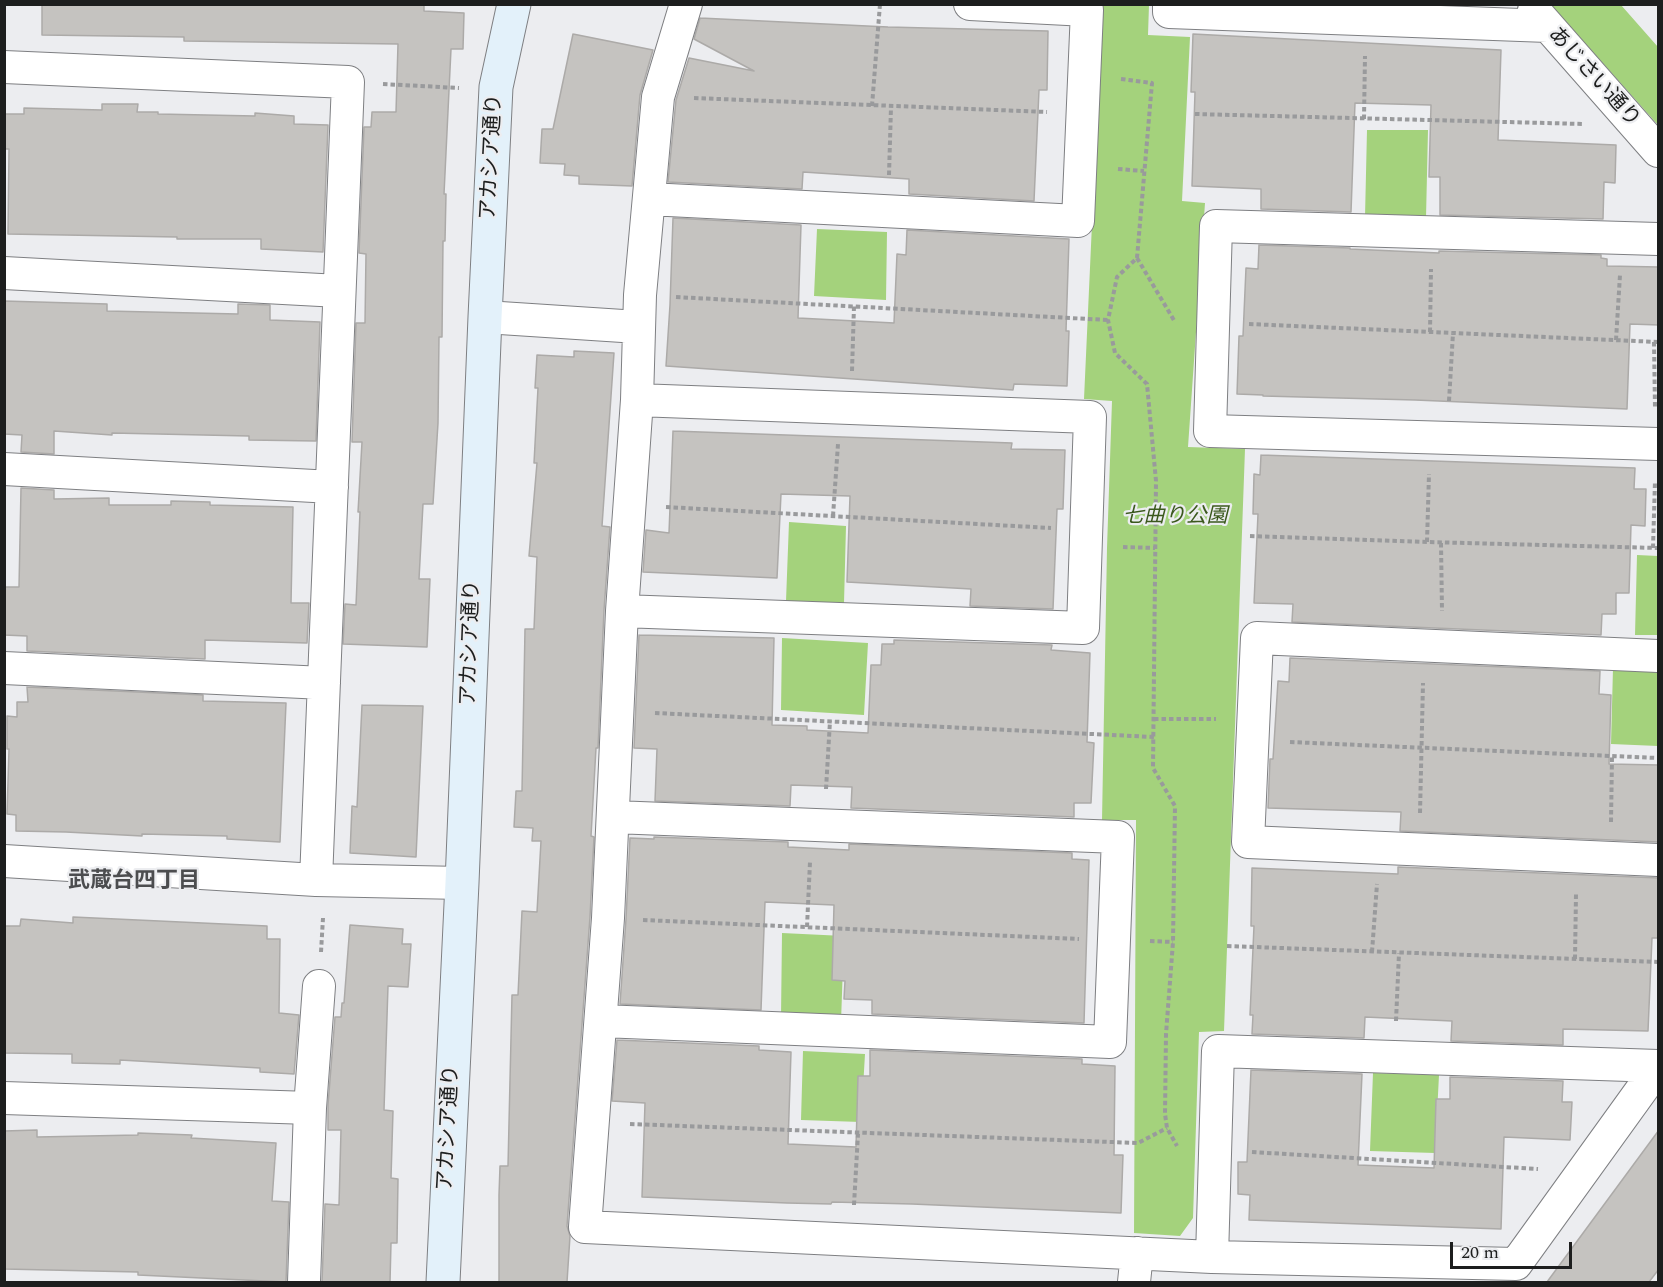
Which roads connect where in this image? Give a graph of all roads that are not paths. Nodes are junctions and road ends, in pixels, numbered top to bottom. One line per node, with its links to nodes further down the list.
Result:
1 (514, 4): 12 (street, アカシア通り)
2 (686, 4): 8 (street)
3 (970, 4): 8 (street)
4 (1169, 4): 5 (street)
5 (1538, 15): 7 (street, あじさい通り)
6 (4, 67): 11 (street)
7 (1659, 151)
8 (649, 199): 13 (street)
9 (1659, 239): 15 (street)
10 (4, 273): 11 (street)
11 (339, 291): 17 (street)
12 (484, 317): 13 (street); 26 (street, アカシア通り)
13 (638, 327): 14 (street)
14 (637, 400): 18 (street); 18 (street)
15 (1657, 444)
16 (4, 470): 17 (street)
17 (332, 487): 21 (street)
18 (622, 611): 22 (street)
19 (1659, 656): 23 (street)
20 (4, 668): 21 (street)
21 (324, 683): 25 (street)
22 (614, 817): 28 (street); 28 (street)
23 (1659, 860)
24 (4, 861): 25 (street)
25 (321, 881): 26 (street)
26 (462, 883): 35 (street, アカシア通り)
27 (319, 986): 31 (street)
28 (602, 1022): 33 (street)
29 (1659, 1066): 32 (street); 32 (street)
30 (4, 1098): 31 (street)
31 (309, 1108): 34 (street)
32 (1212, 1257): 33 (street)
33 (1136, 1268)
34 (304, 1282)
35 (443, 1282)

